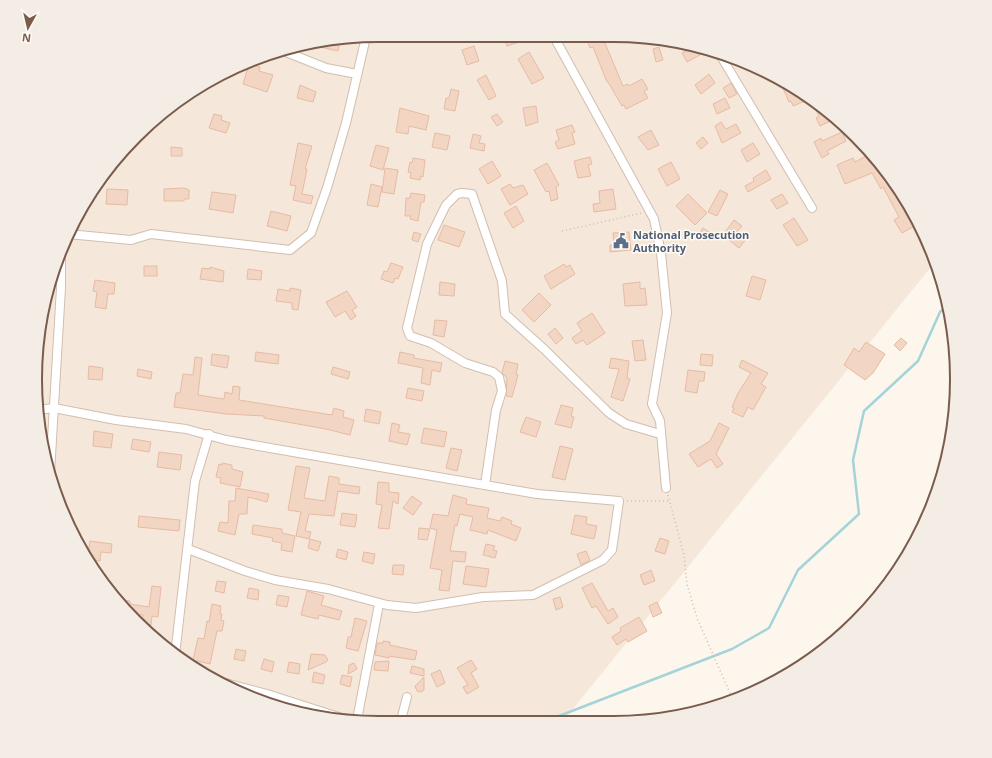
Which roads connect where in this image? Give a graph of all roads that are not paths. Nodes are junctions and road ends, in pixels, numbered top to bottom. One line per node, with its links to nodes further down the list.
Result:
1 (556, 42): 12 (street)
2 (365, 43): 5 (street)
3 (290, 54): 5 (street)
4 (724, 61): 6 (street)
5 (357, 74): 7 (street)
6 (812, 208)
7 (75, 235)
8 (61, 268): 9 (street)
9 (54, 408): 10 (street); 11 (street); 13 (street)
10 (44, 409)
11 (209, 434): 14 (street); 16 (street)
12 (660, 434): 14 (street); 15 (street)
13 (51, 457)
14 (485, 485): 17 (street)
15 (666, 488)
16 (188, 549): 17 (street); 18 (street)
17 (379, 604): 22 (street)
18 (176, 647)
19 (247, 689): 21 (street)
20 (407, 697): 23 (street)
21 (320, 711)
22 (358, 715)
23 (402, 716)

